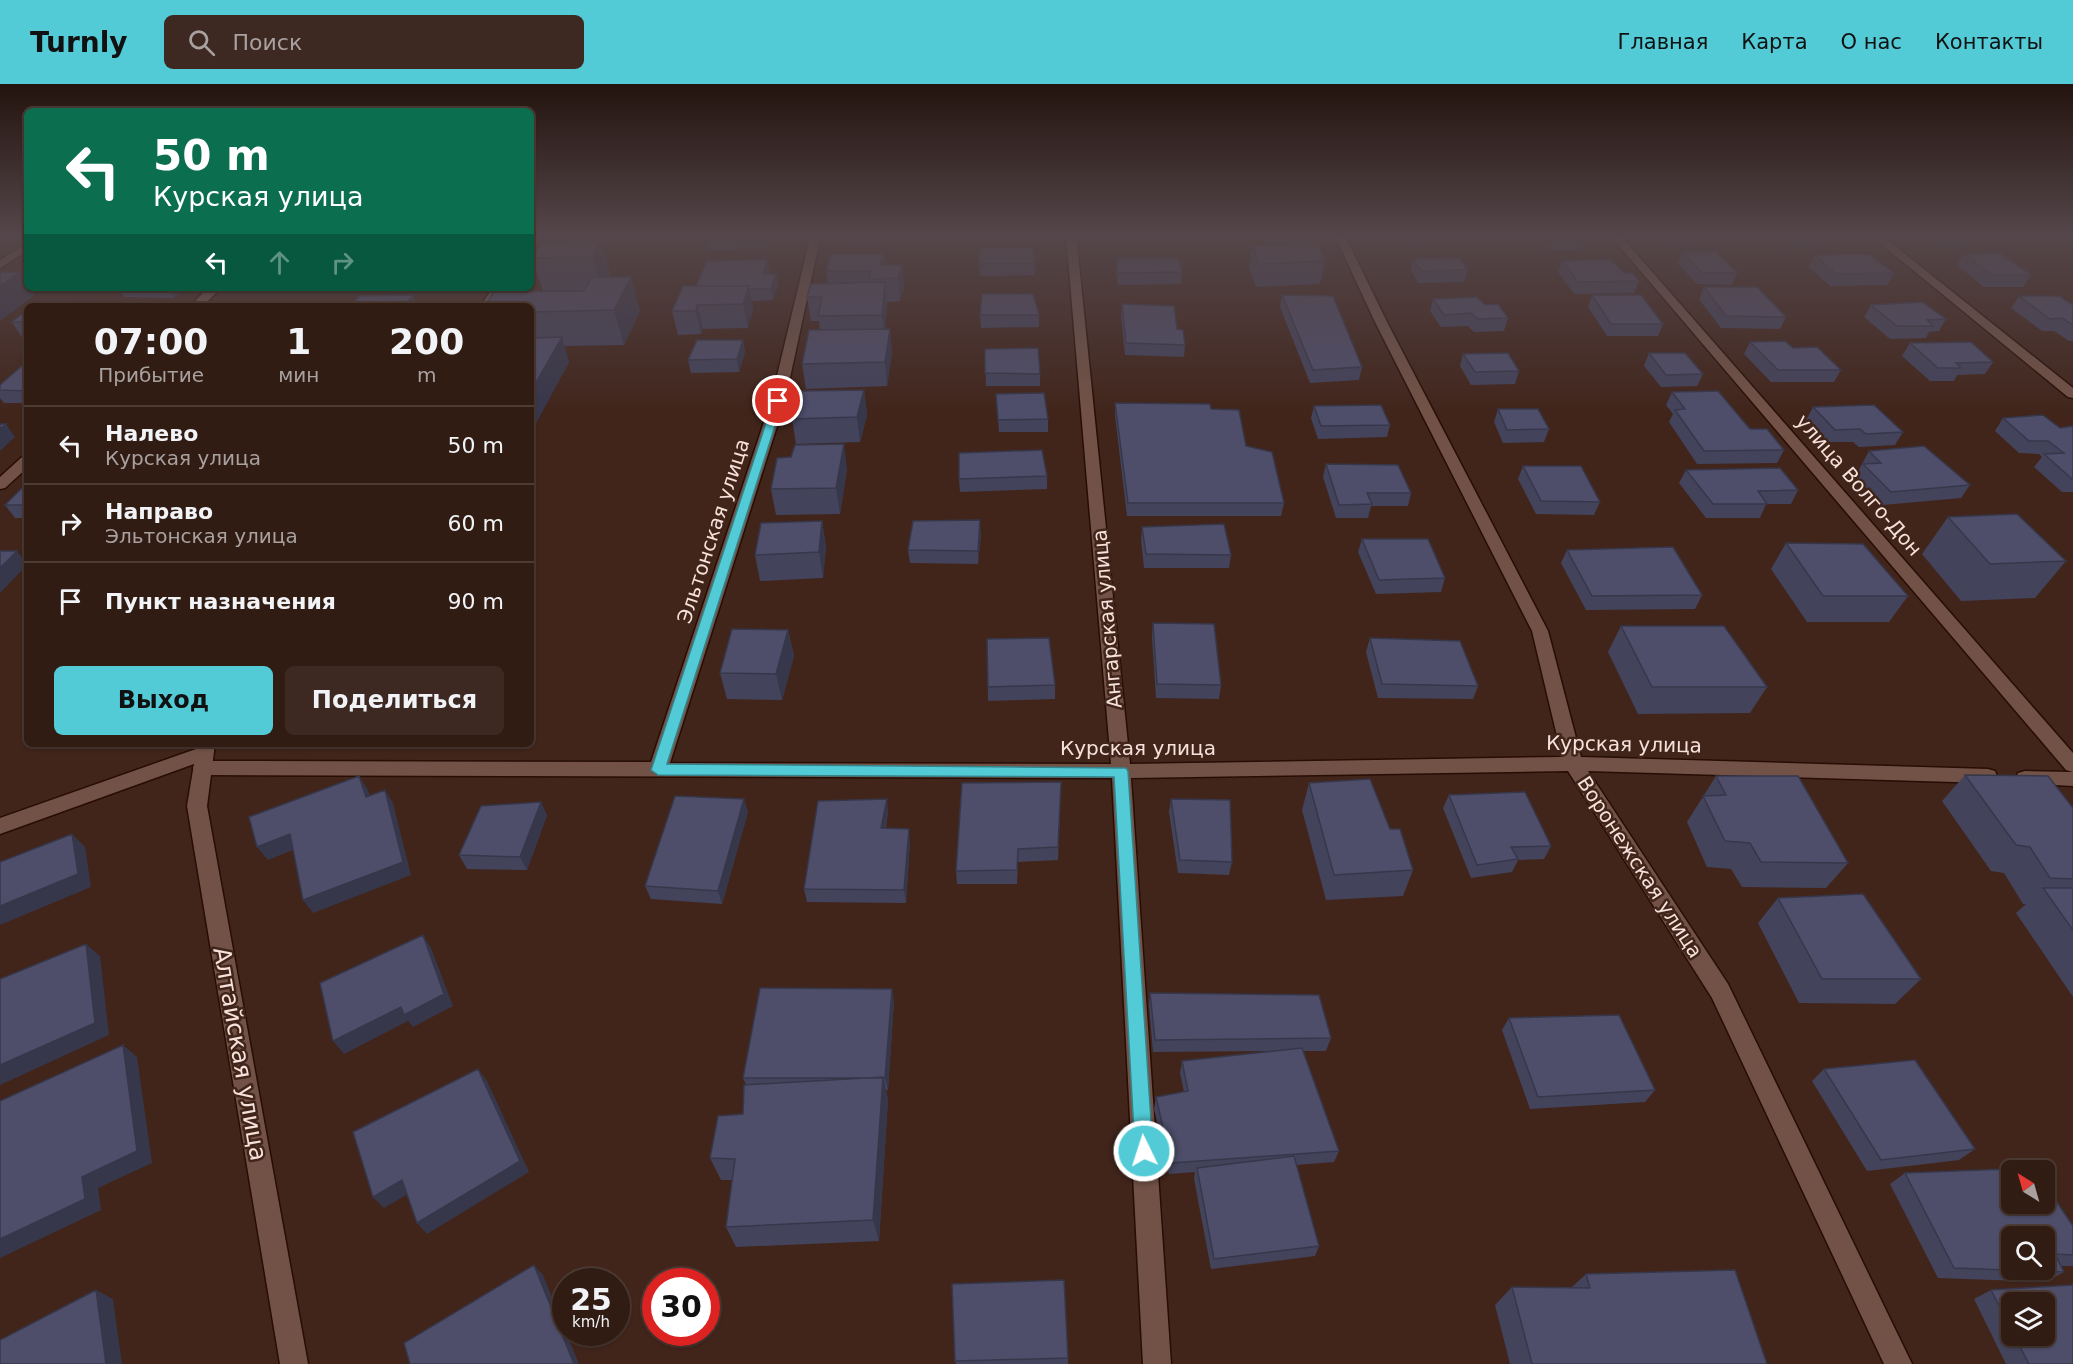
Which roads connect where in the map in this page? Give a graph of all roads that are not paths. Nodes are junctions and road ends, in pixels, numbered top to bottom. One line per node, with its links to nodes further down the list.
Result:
1 (802, 294): 12 (street, Эльтонская улица)
2 (1077, 294): 13 (street, Ангарская улица)
3 (1368, 294): 10 (street, Воронежская улица)
4 (1666, 294): 11 (street, улица Волго-Дон)
5 (1948, 294): 6 (street)
6 (2073, 394)
7 (24, 463): 8 (street)
8 (0, 485)
9 (204, 755): 12 (street, Курская улица); 15 (street, Курская улица); 16 (street, Алтайская улица)
10 (1573, 764): 13 (street, Курская улица); 14 (street, Курская улица); 18 (street, Воронежская улица)
11 (2073, 765)
12 (658, 770): 13 (street, Курская улица)
13 (1121, 771): 17 (street, Ангарская улица)
14 (2073, 779)
15 (0, 826)
16 (294, 1364)
17 (1157, 1364)
18 (1898, 1364)

